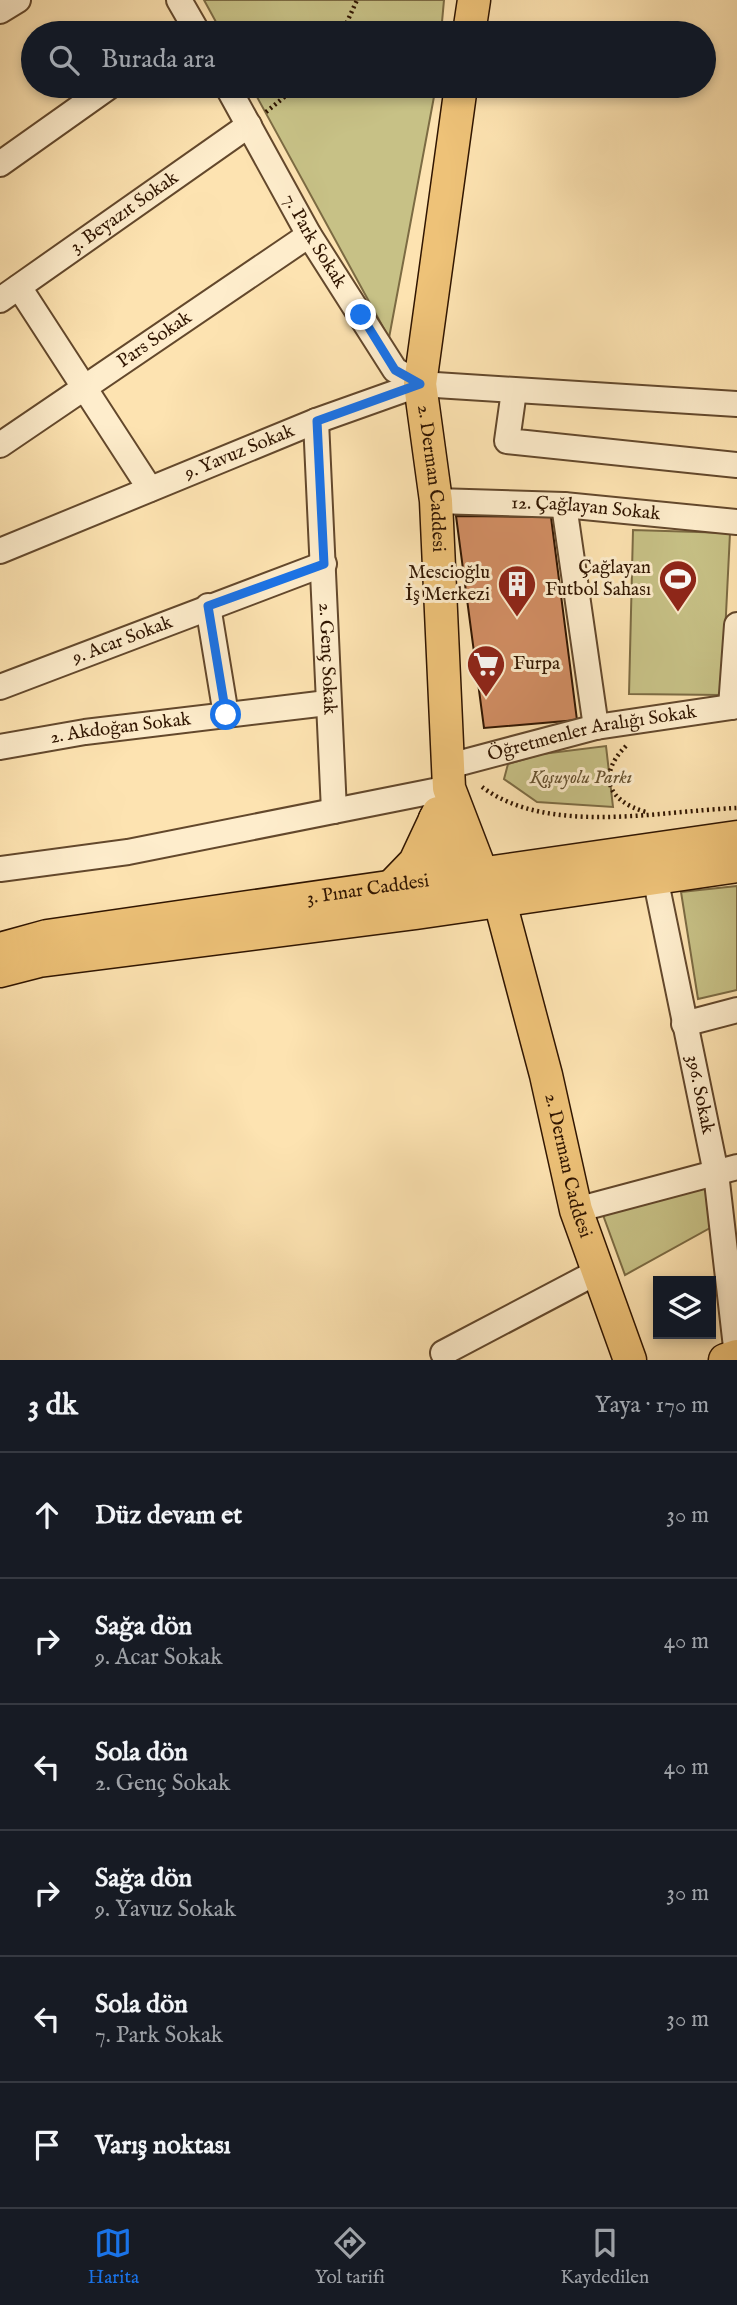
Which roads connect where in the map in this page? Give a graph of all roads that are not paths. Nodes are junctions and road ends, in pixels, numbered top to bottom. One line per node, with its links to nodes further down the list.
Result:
1 (18, 0): 4 (street)
2 (179, 0): 5 (street)
3 (474, 0): 6 (main road)
4 (0, 11)
5 (188, 21)
6 (471, 21)
7 (93, 98): 11 (street)
8 (234, 98): 10 (street, 7. Park Sokak)
9 (459, 98): 14 (main road, 2. Derman Caddesi)
10 (249, 125): 12 (street, 7. Park Sokak); 13 (street, 3. Beyazıt Sokak)
11 (0, 164)
12 (309, 235): 14 (street, 7. Park Sokak); 15 (street, Pars Sokak)
13 (10, 294): 15 (street)
14 (420, 384): 16 (street, 9. Yavuz Sokak); 18 (street, 9. Yavuz Sokak); 22 (main road, 2. Derman Caddesi)
15 (85, 387): 19 (street, Pars Sokak); 21 (street)
16 (514, 391): 17 (street, 9. Yavuz Sokak); 20 (street)
17 (737, 404)
18 (317, 421): 21 (street, 9. Yavuz Sokak); 26 (street, 2. Genç Sokak)
19 (0, 446)
20 (737, 465)
21 (150, 489): 25 (street, 9. Yavuz Sokak)
22 (436, 501): 23 (street, 12. Çağlayan Sokak); 35 (main road, 2. Derman Caddesi)
23 (564, 505): 24 (street, 12. Çağlayan Sokak); 33 (street)
24 (737, 522)
25 (0, 551)
26 (324, 564): 27 (street, 9. Acar Sokak); 30 (street, 2. Genç Sokak)
27 (208, 606): 29 (street, 9. Acar Sokak); 32 (street)
28 (737, 625): 31 (street)
29 (0, 687)
30 (327, 703): 32 (street, 2. Akdoğan Sokak); 36 (street, 2. Genç Sokak)
31 (734, 706): 33 (street, Öğretmenler Aralığı Sokak)
32 (226, 715): 34 (street, 2. Akdoğan Sokak)
33 (596, 727): 35 (street, Öğretmenler Aralığı Sokak)
34 (0, 747)
35 (449, 777): 36 (street, Öğretmenler Aralığı Sokak); 37 (main road); 40 (main road); 42 (main road)
36 (334, 811): 41 (street, Öğretmenler Aralığı Sokak)
37 (435, 819): 44 (main road); 45 (main road)
38 (737, 837): 40 (main road, 3. Pınar Caddesi)
39 (737, 866): 43 (main road, 3. Pınar Caddesi)
40 (524, 867): 42 (main road, 3. Pınar Caddesi)
41 (0, 869)
42 (482, 874): 44 (main road, 3. Pınar Caddesi); 46 (main road)
43 (655, 877): 46 (main road, 3. Pınar Caddesi); 50 (street, 396. Sokak)
44 (448, 879): 45 (main road, 3. Pınar Caddesi); 46 (main road)
45 (388, 890): 47 (main road, 3. Pınar Caddesi)
46 (486, 903): 48 (main road, 3. Pınar Caddesi); 52 (main road, 2. Derman Caddesi)
47 (0, 949)
48 (0, 971)
49 (737, 1010): 50 (street)
50 (684, 1024): 51 (street, 396. Sokak)
51 (726, 1170): 52 (street); 54 (street, 396. Sokak)
52 (576, 1210): 53 (main road, 2. Derman Caddesi)
53 (597, 1272): 55 (street); 57 (main road, 2. Derman Caddesi)
54 (733, 1280): 56 (street, 396. Sokak)
55 (443, 1353)
56 (737, 1356): 58 (main road)
57 (630, 1360)
58 (725, 1360)

